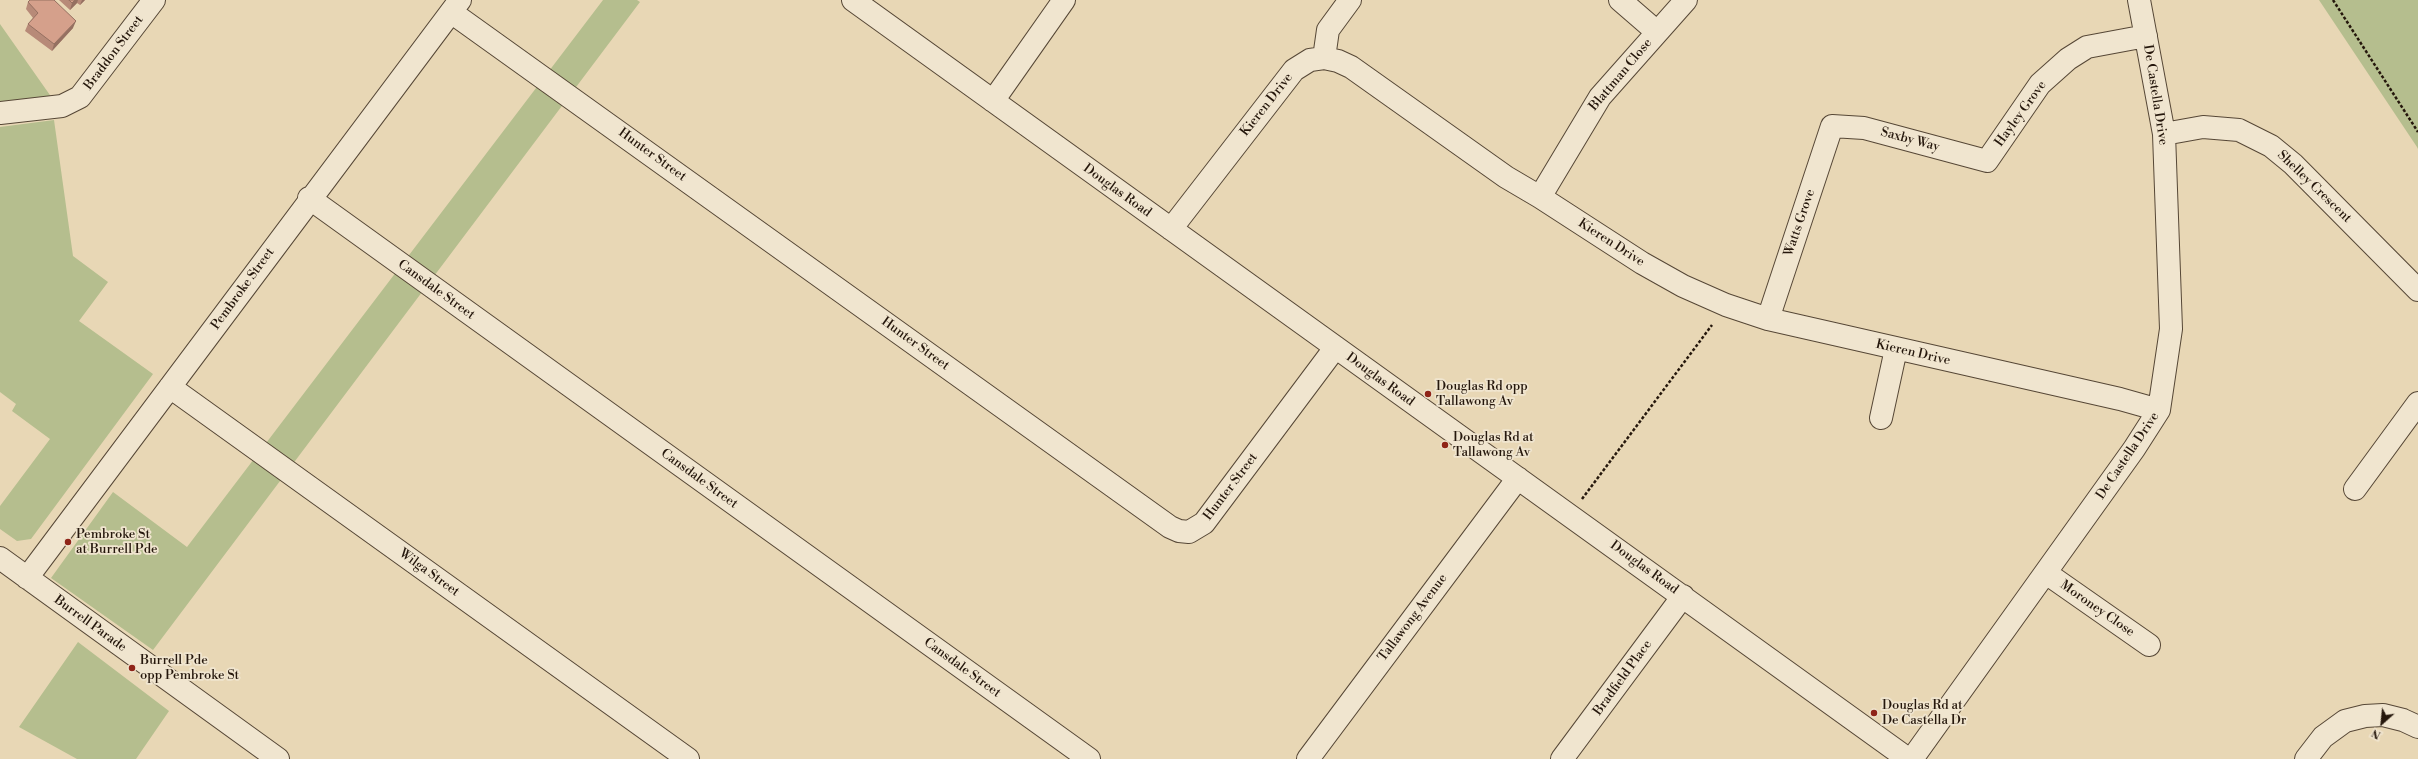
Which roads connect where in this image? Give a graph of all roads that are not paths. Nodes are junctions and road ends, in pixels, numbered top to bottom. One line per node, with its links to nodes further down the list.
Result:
1 (154, 0): 13 (street, Braddon Street)
2 (853, 0): 12 (street, Douglas Road)
3 (1064, 0): 12 (street)
4 (1350, 0): 11 (street)
5 (1620, 0): 9 (street)
6 (1686, 0): 9 (street, Blattman Close)
7 (2140, 0): 10 (street, De Castella Drive)
8 (456, 6): 18 (street, Pembroke Street); 22 (street, Hunter Street)
9 (1658, 32): 17 (street, Blattman Close)
10 (2146, 36): 15 (street, De Castella Drive); 16 (street, Hayley Grove)
11 (1324, 58): 17 (street, Kieren Drive); 19 (street, Kieren Drive)
12 (993, 101): 19 (street, Douglas Road)
13 (0, 113)
14 (1832, 126): 16 (street, Saxby Way); 21 (street, Watts Grove)
15 (2164, 134): 20 (street, Shelley Crescent); 26 (street, De Castella Drive)
16 (1987, 161)
17 (1540, 197): 21 (street, Kieren Drive)
18 (309, 198): 24 (street, Pembroke Street); 38 (street, Cansdale Street)
19 (1171, 230): 22 (street, Douglas Road)
20 (2418, 290)
21 (1768, 319): 23 (street, Kieren Drive)
22 (1335, 348): 28 (street, Douglas Road)
23 (1896, 349): 26 (street, Kieren Drive); 27 (street)
24 (170, 387): 32 (street, Pembroke Street); 37 (street, Wilga Street)
25 (2418, 403): 29 (street)
26 (2159, 410): 31 (street, De Castella Drive)
27 (1881, 418)
28 (1518, 478): 33 (street, Douglas Road); 39 (street, Tallawong Avenue)
29 (2355, 489)
30 (0, 558): 32 (street, Burrell Parade)
31 (2046, 572): 34 (street, Moroney Close); 42 (street, De Castella Drive)
32 (27, 578): 36 (street, Burrell Parade)
33 (1683, 596): 40 (street, Bradfield Place); 41 (street, Douglas Road)
34 (2149, 645)
35 (2418, 727): 43 (street)
36 (278, 759)
37 (688, 759)
38 (1090, 759)
39 (1308, 759)
40 (1562, 759)
41 (1908, 759)
42 (1912, 759)
43 (2306, 759)

